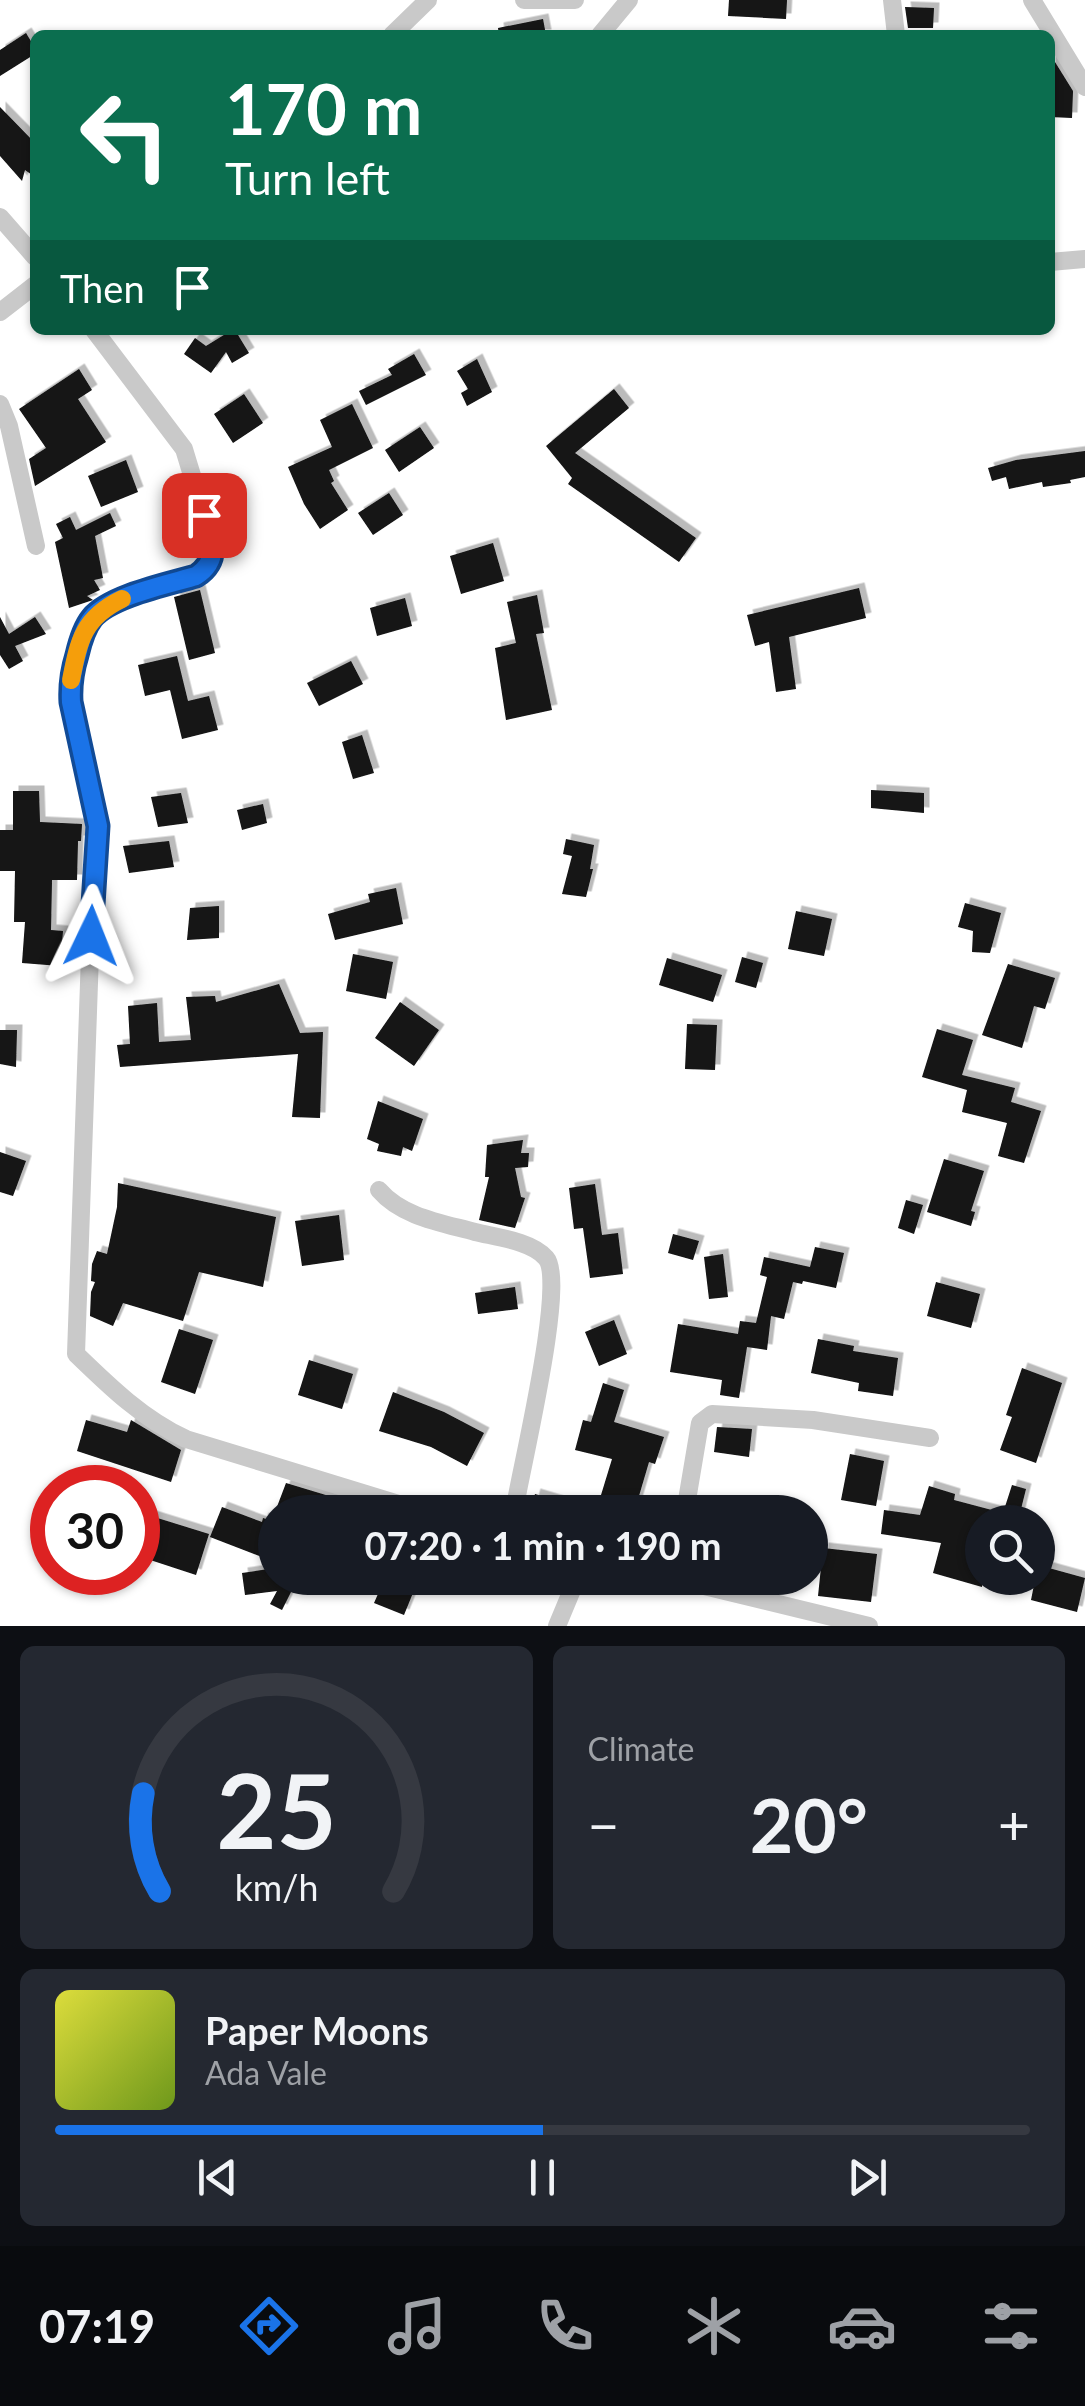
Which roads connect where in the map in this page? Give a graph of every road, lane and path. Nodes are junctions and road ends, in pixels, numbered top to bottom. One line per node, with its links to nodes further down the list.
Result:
1 (428, 0): 7 (street)
2 (524, 0): 3 (street)
3 (575, 0)
4 (629, 0): 8 (street)
5 (892, 0): 9 (street)
6 (1032, 0): 10 (street)
7 (397, 30)
8 (604, 30)
9 (895, 30)
10 (1050, 30)
11 (1055, 38): 12 (street)
12 (1085, 87)
13 (0, 216): 14 (street)
14 (30, 251)
15 (1085, 259): 16 (street)
16 (1055, 262)
17 (30, 289): 18 (street)
18 (0, 312)
19 (98, 335): 24 (street)
20 (0, 404): 21 (street)
21 (36, 546)
22 (378, 1190): 25 (street)
23 (930, 1438): 26 (street)
24 (371, 1495)
25 (517, 1495)
26 (687, 1495)
27 (570, 1595): 29 (street)
28 (742, 1595): 30 (street)
29 (558, 1626)
30 (869, 1626)

